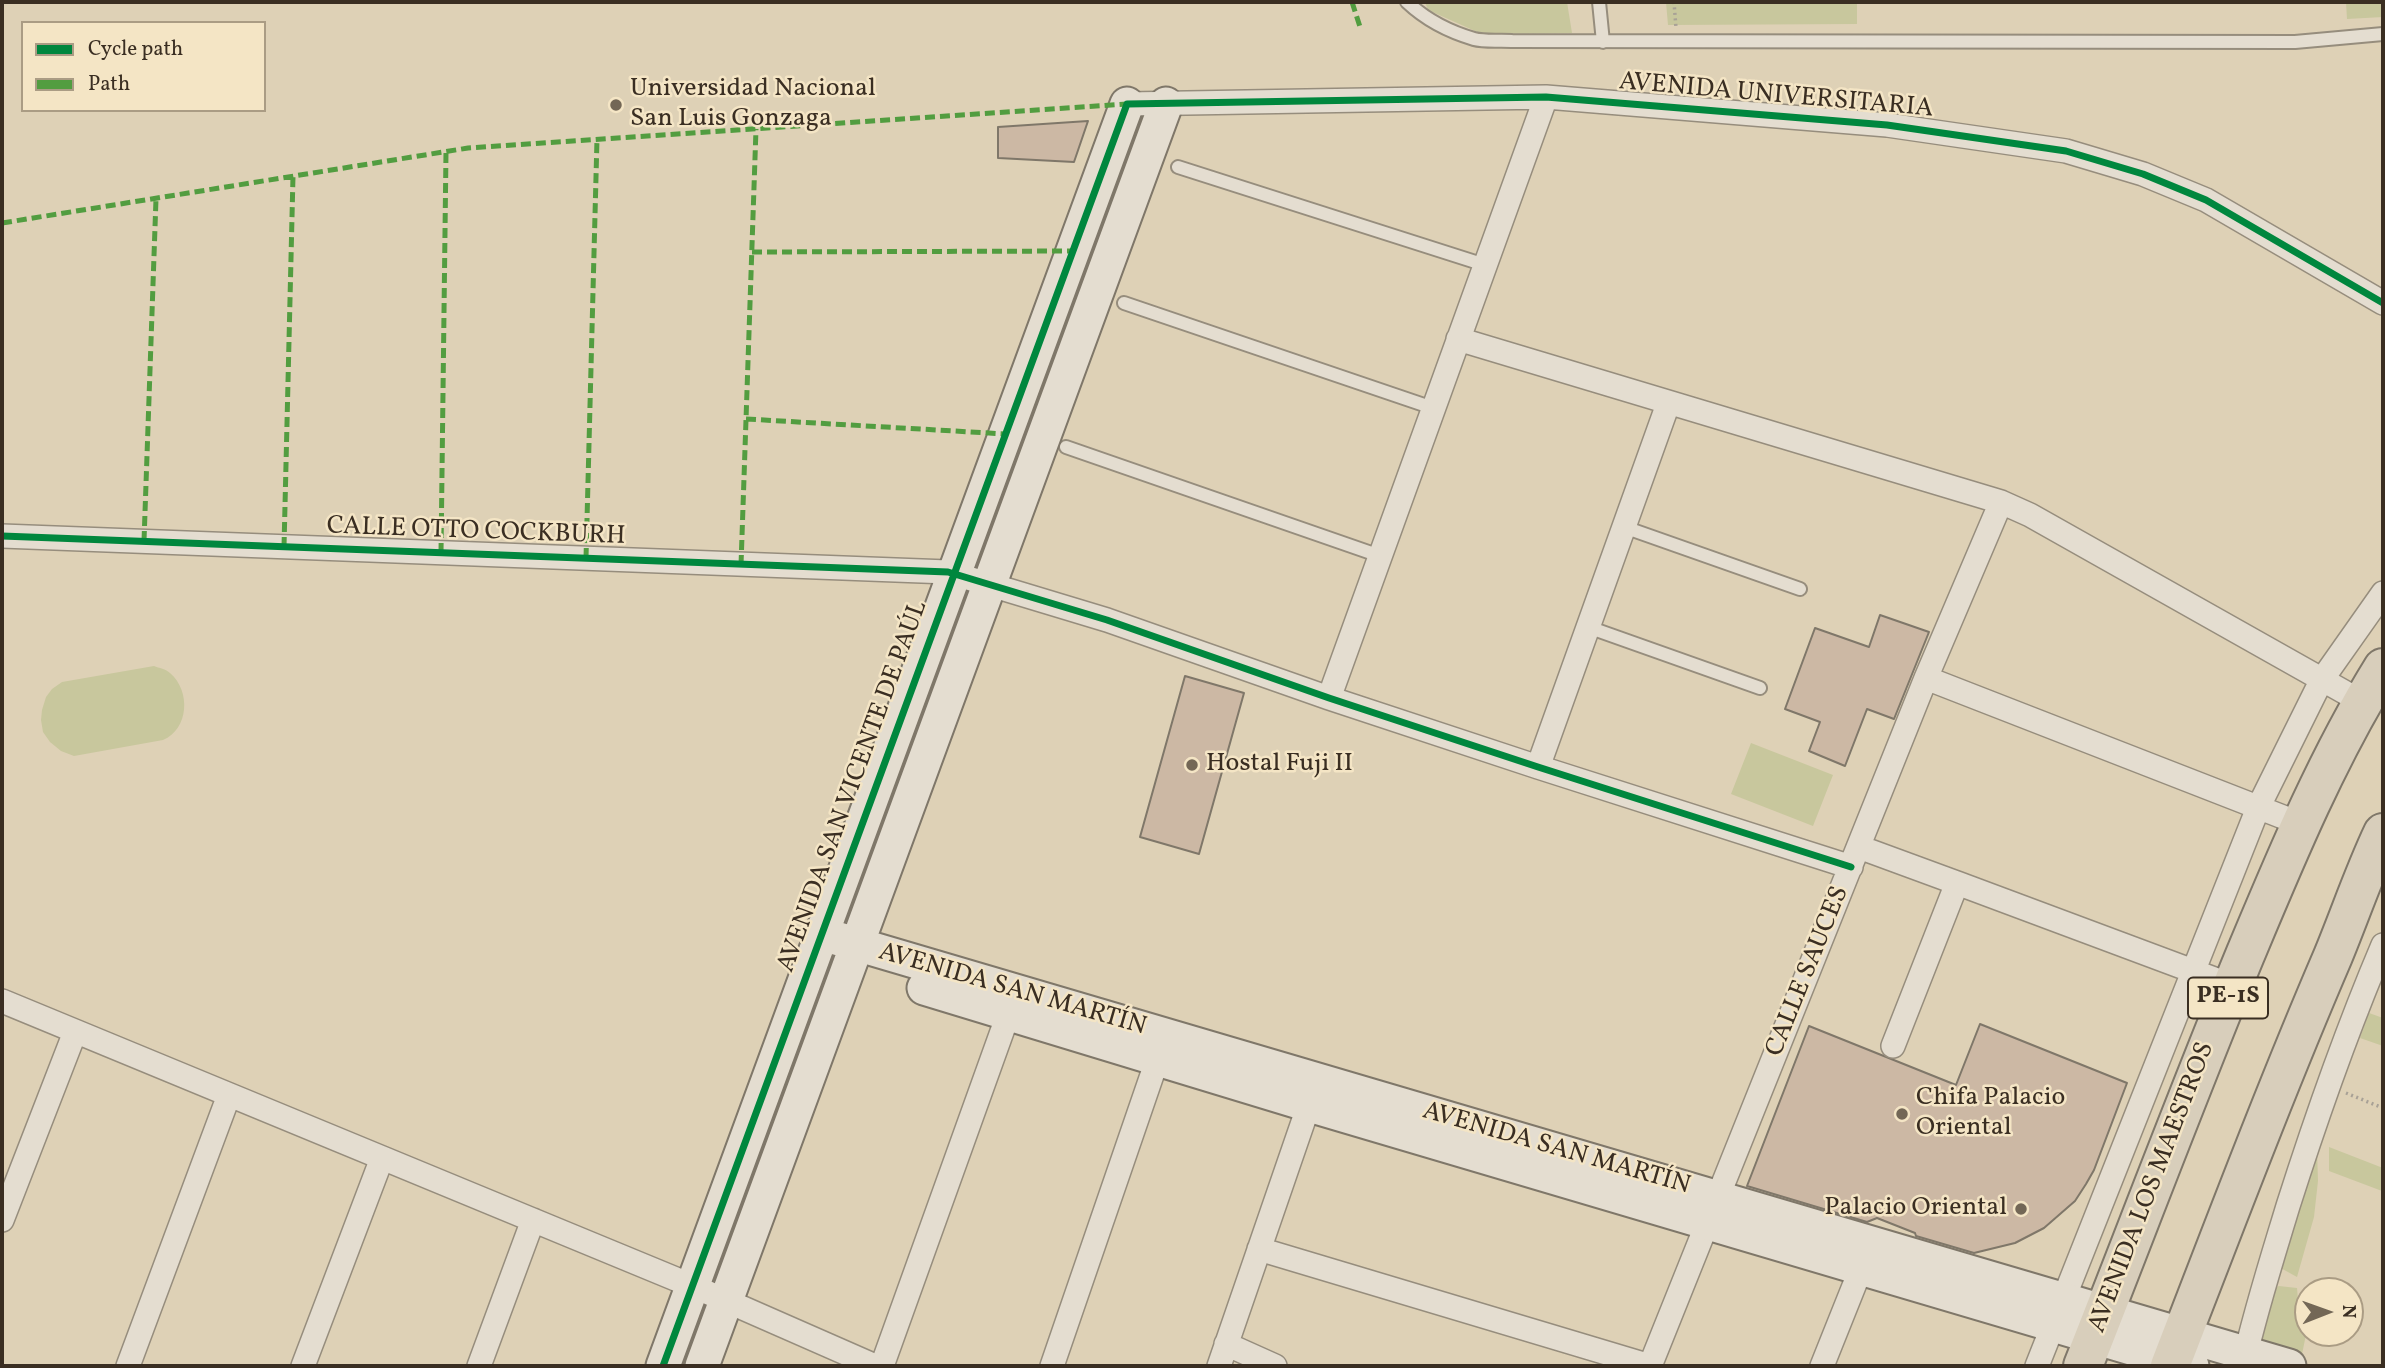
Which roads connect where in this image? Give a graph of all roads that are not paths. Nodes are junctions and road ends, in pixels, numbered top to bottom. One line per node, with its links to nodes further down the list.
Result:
1 (1407, 2): 4 (lane)
2 (1599, 2): 4 (lane)
3 (2383, 34): 4 (lane)
4 (1602, 42)
5 (1546, 97): 7 (street, AVENIDA UNIVERSITARIA); 9 (street); 11 (street, AVENIDA UNIVERSITARIA)
6 (1127, 104): 7 (street, AVENIDA UNIVERSITARIA); 35 (street, AVENIDA SAN VICENTE DE PAÚL)
7 (1166, 104): 37 (street)
8 (1178, 167): 9 (lane)
9 (1485, 265): 12 (street)
10 (1124, 303): 14 (lane)
11 (2383, 303)
12 (1458, 339): 13 (street); 14 (street)
13 (1668, 404): 16 (street); 17 (street)
14 (1433, 408): 19 (street)
15 (1066, 447): 19 (lane)
16 (2001, 502): 24 (street, CALLE SAUCES); 25 (street)
17 (1624, 527): 20 (lane); 22 (street)
18 (2, 536): 27 (street, CALLE OTTO COCKBURH)
19 (1380, 556): 27 (street)
20 (1800, 589)
21 (2383, 593): 25 (street)
22 (1588, 627): 26 (lane); 29 (street)
23 (2383, 668): 28 (highway, AVENIDA LOS MAESTROS / PE-1S)
24 (1926, 678): 30 (street); 33 (street, CALLE SAUCES)
25 (2321, 681): 28 (street); 30 (street)
26 (1760, 688)
27 (1329, 698): 29 (street, CALLE OTTO COCKBURH)
28 (2361, 702): 31 (highway, AVENIDA LOS MAESTROS / PE-1S)
29 (1538, 767): 33 (street, CALLE OTTO COCKBURH)
30 (2258, 808): 31 (street); 38 (street)
31 (2301, 824): 39 (highway, AVENIDA LOS MAESTROS / PE-1S)
32 (2383, 833): 57 (highway, PE-1S)
33 (1855, 857): 34 (street, CALLE OTTO COCKBURH); 48 (street, CALLE SAUCES)
34 (1957, 883): 38 (street, CALLE OTTO COCKBURH); 43 (street)
35 (818, 945): 37 (street, AVENIDA SAN MARTÍN); 62 (street, AVENIDA SAN VICENTE DE PAÚL)
36 (2383, 945): 58 (street)
37 (853, 955): 41 (street, AVENIDA SAN MARTÍN); 53 (street)
38 (2193, 971): 39 (street, CALLE OTTO COCKBURH); 54 (street)
39 (2233, 986): 55 (highway, AVENIDA LOS MAESTROS / PE-1S)
40 (2, 1001): 42 (street)
41 (1012, 1003): 44 (street, AVENIDA SAN MARTÍN); 65 (street)
42 (75, 1032): 46 (street); 49 (street)
43 (1894, 1046)
44 (1162, 1048): 45 (street, AVENIDA SAN MARTÍN); 66 (street)
45 (1313, 1093): 48 (street, AVENIDA SAN MARTÍN); 51 (street)
46 (229, 1095): 47 (street); 59 (street)
47 (382, 1158): 50 (street); 60 (street)
48 (1713, 1211): 52 (street, AVENIDA SAN MARTÍN); 69 (street, CALLE SAUCES)
49 (2, 1220)
50 (533, 1220): 53 (street); 61 (street)
51 (1259, 1249): 56 (street); 69 (street)
52 (1866, 1256): 54 (street, AVENIDA SAN MARTÍN); 70 (street)
53 (726, 1300): 63 (street); 64 (street)
54 (2057, 1313): 55 (street, AVENIDA SAN MARTÍN); 71 (street)
55 (2094, 1338): 57 (street, AVENIDA SAN MARTÍN)
56 (1226, 1344): 67 (street); 68 (street)
57 (2186, 1346): 58 (street, AVENIDA SAN MARTÍN)
58 (2245, 1359): 72 (street, AVENIDA SAN MARTÍN)
59 (128, 1366)
60 (303, 1366)
61 (479, 1366)
62 (663, 1366)
63 (702, 1366)
64 (875, 1366)
65 (882, 1366)
66 (1052, 1366)
67 (1219, 1366)
68 (1275, 1366)
69 (1650, 1366)
70 (1822, 1366)
71 (2037, 1366)
72 (2289, 1366)

